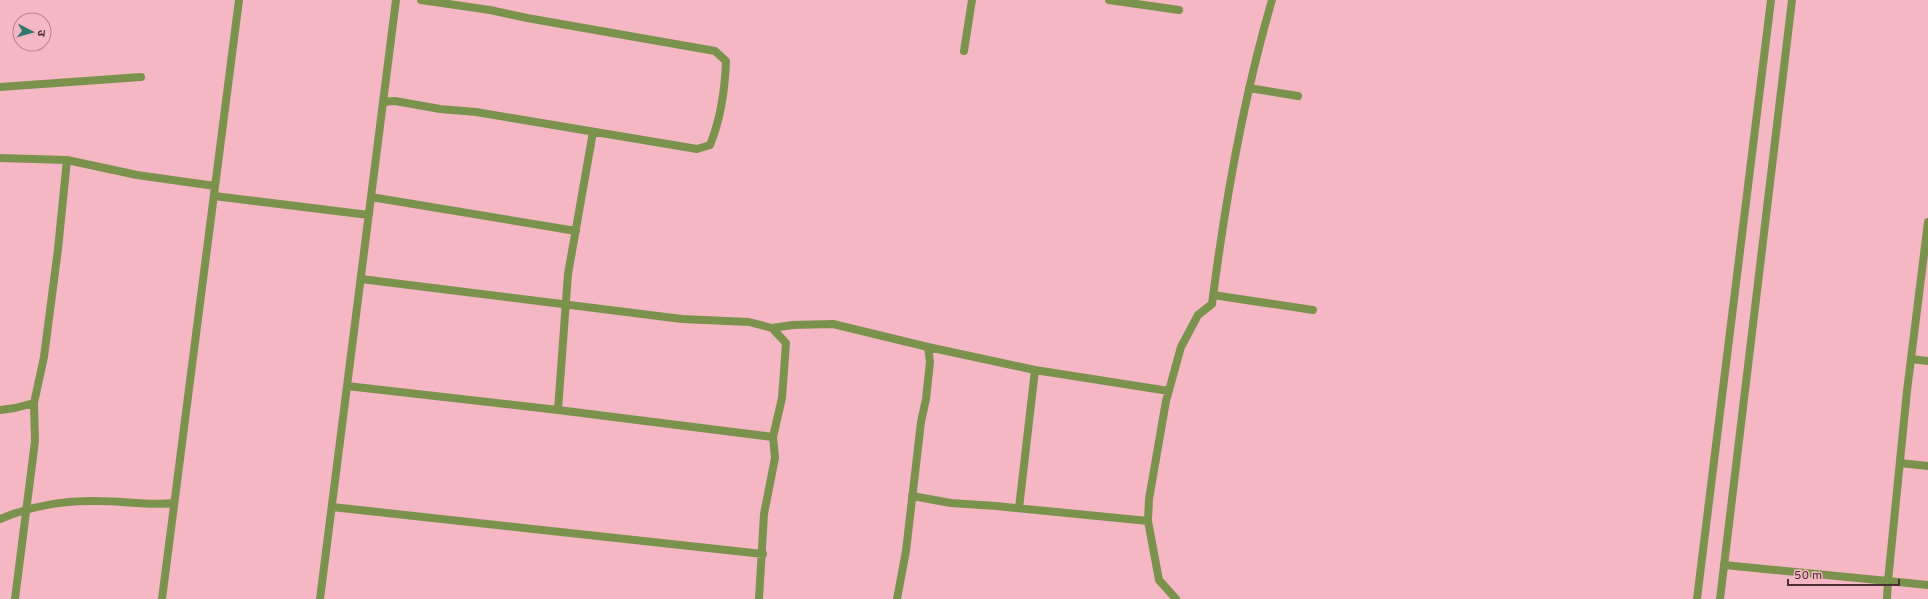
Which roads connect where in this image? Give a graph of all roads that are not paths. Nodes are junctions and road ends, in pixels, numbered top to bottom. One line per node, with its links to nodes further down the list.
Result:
1 (239, 0): 19 (street)
2 (396, 0): 15 (street)
3 (421, 0): 16 (street)
4 (972, 0): 10 (street)
5 (1110, 0): 9 (street)
6 (1272, 0): 13 (street)
7 (1771, 0): 60 (street)
8 (1792, 0): 51 (street)
9 (1179, 10)
10 (964, 50)
11 (140, 77): 12 (street)
12 (0, 87)
13 (1249, 88): 14 (street); 27 (street)
14 (1298, 96)
15 (383, 102): 16 (street); 21 (street)
16 (593, 132): 24 (street)
17 (0, 158): 18 (street)
18 (67, 160): 19 (street); 37 (street)
19 (215, 186): 20 (street)
20 (214, 196): 22 (street); 44 (street)
21 (371, 197): 22 (street); 24 (street)
22 (369, 215): 26 (street)
23 (1928, 222): 25 (street)
24 (576, 230): 28 (street)
25 (1927, 246): 32 (street)
26 (361, 279): 28 (street); 35 (street)
27 (1213, 295): 29 (street); 36 (street)
28 (567, 303): 30 (street); 39 (street)
29 (1313, 310)
30 (772, 328): 31 (street); 40 (street)
31 (928, 347): 34 (street); 43 (street)
32 (1911, 359): 33 (street); 41 (street)
33 (1928, 361)
34 (1036, 370): 36 (street); 46 (street)
35 (347, 386): 39 (street); 45 (street)
36 (1169, 391): 49 (street)
37 (34, 403): 38 (street); 47 (street)
38 (0, 410)
39 (558, 410): 40 (street)
40 (773, 437): 50 (street)
41 (1900, 463): 42 (street); 52 (street)
42 (1928, 466)
43 (912, 496): 46 (street); 58 (street)
44 (174, 503): 47 (street); 55 (street)
45 (332, 507): 50 (street); 56 (street)
46 (1019, 508): 49 (street)
47 (26, 509): 48 (street); 54 (street)
48 (0, 519)
49 (1148, 521): 59 (street)
50 (763, 554): 57 (street)
51 (1724, 566): 52 (street); 61 (street)
52 (1888, 581): 53 (street); 62 (street)
53 (1928, 585)
54 (15, 599)
55 (162, 599)
56 (320, 599)
57 (759, 599)
58 (897, 599)
59 (1176, 599)
60 (1697, 599)
61 (1720, 599)
62 (1887, 599)

